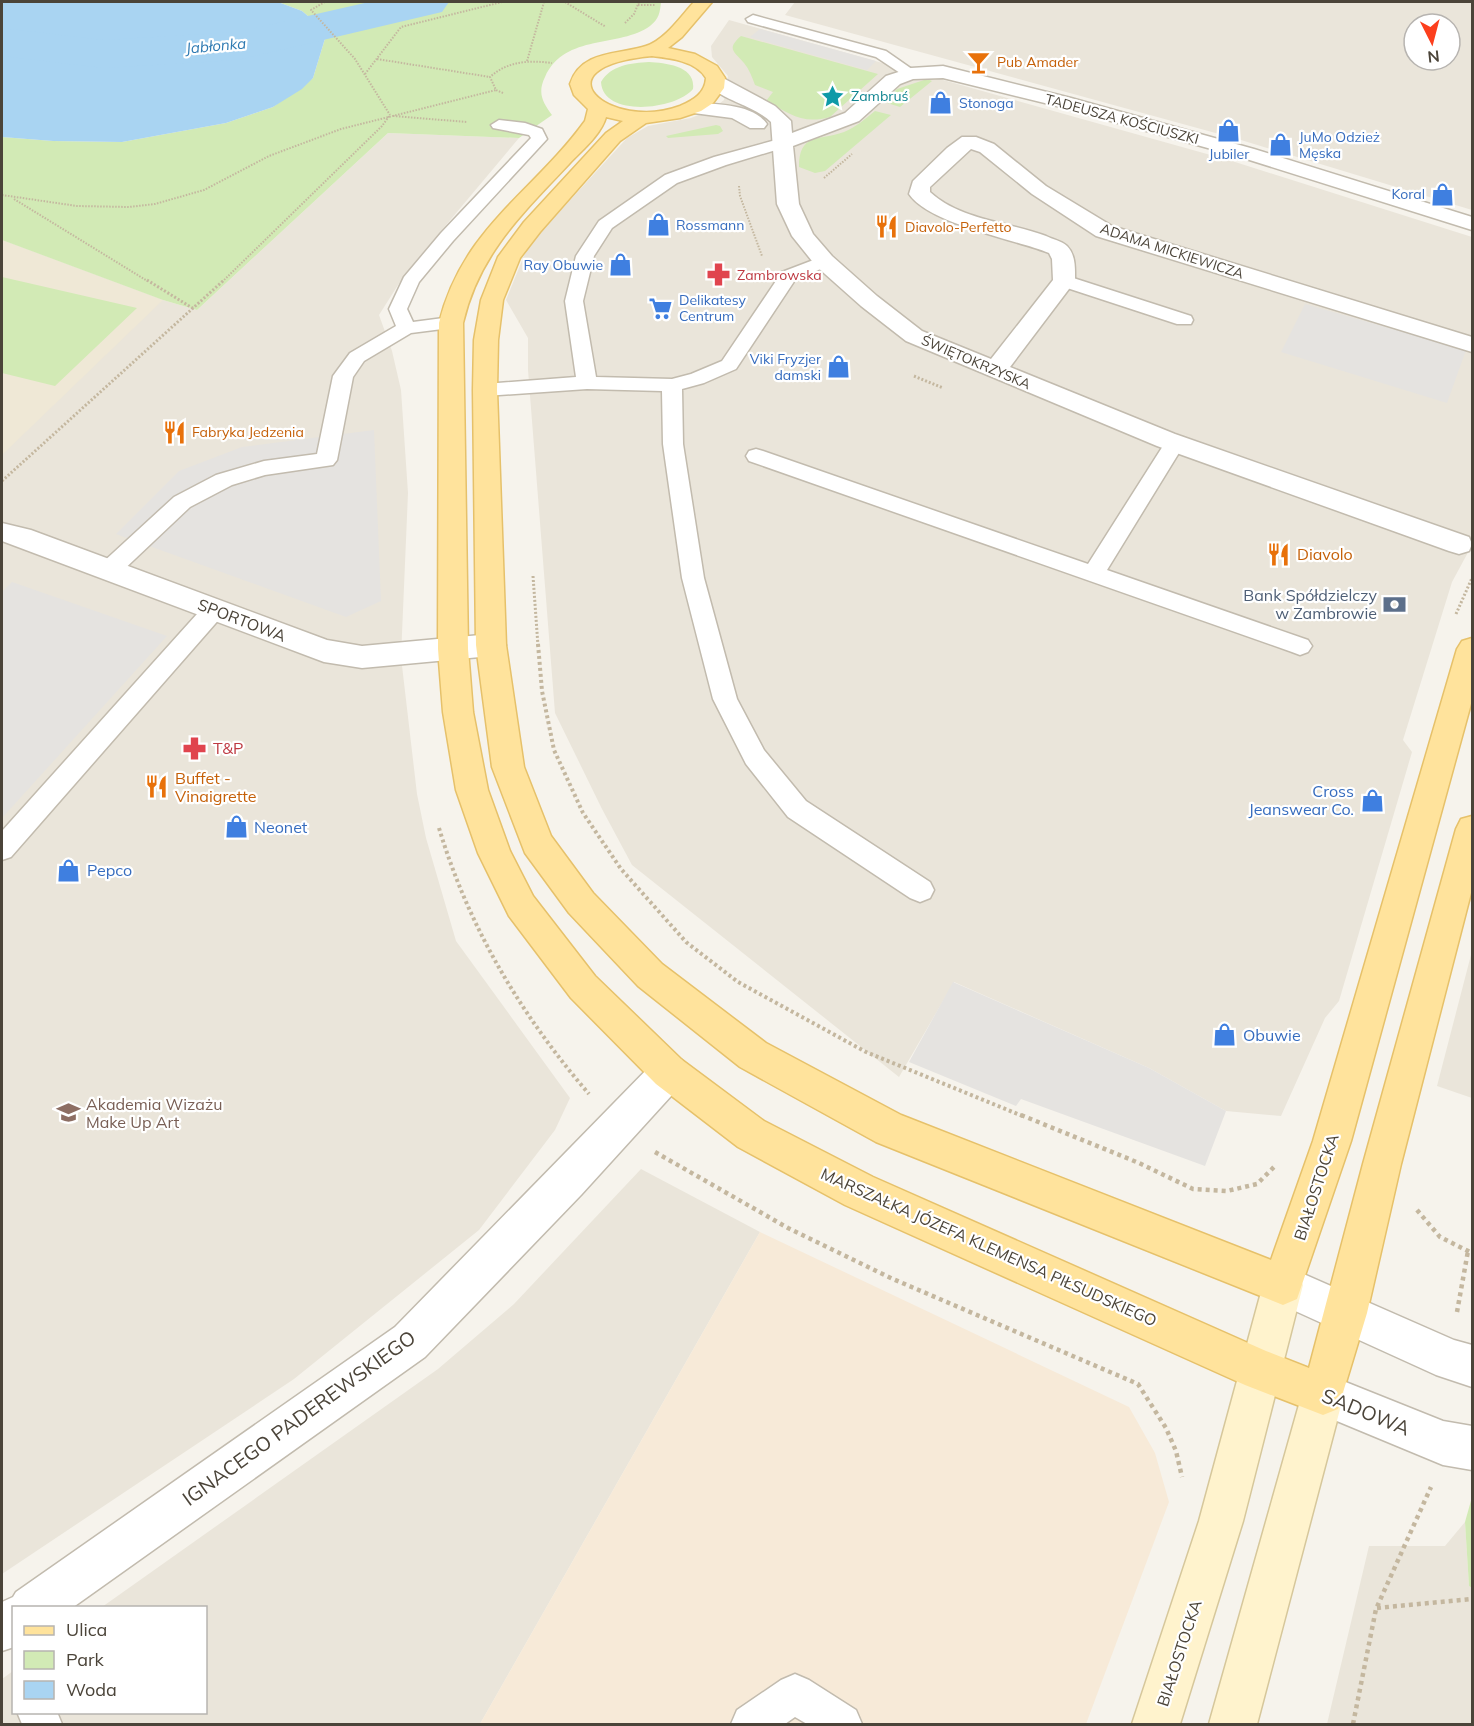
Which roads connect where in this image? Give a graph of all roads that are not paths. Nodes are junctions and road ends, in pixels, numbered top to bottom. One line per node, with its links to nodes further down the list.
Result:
1 (703, 2): 3 (main road); 4 (main road)
2 (753, 19): 5 (lane)
3 (698, 44): 4 (main road); 6 (main road)
4 (652, 51): 7 (main road)
5 (910, 74): 11 (street, TADEUSZA KOŚCIUSZKI); 12 (street, TADEUSZA KOŚCIUSZKI)
6 (716, 82): 8 (main road); 11 (street, ŚWIĘTOKRZYSKA)
7 (598, 107): 9 (main road); 16 (main road, MARSZAŁKA JÓZEFA KLEMENSA PIŁSUDSKIEGO)
8 (693, 108): 9 (main road); 11 (street)
9 (642, 117): 22 (main road)
10 (499, 125): 17 (lane)
11 (783, 143): 13 (street, ŚWIĘTOKRZYSKA); 20 (lane)
12 (1473, 224)
13 (824, 261): 19 (street, ŚWIĘTOKRZYSKA); 21 (lane)
14 (1064, 281): 15 (lane); 18 (street, ADAMA MICKIEWICZA); 19 (street)
15 (1184, 320)
16 (451, 323): 17 (lane); 32 (main road, MARSZAŁKA JÓZEFA KLEMENSA PIŁSUDSKIEGO)
17 (406, 328): 27 (lane)
18 (1473, 345)
19 (995, 370): 23 (street, ŚWIĘTOKRZYSKA)
20 (587, 383): 21 (lane); 22 (lane)
21 (672, 385): 36 (lane)
22 (485, 390): 30 (main road)
23 (1171, 442): 26 (street, ŚWIĘTOKRZYSKA); 28 (lane)
24 (756, 456): 28 (lane)
25 (2, 532): 27 (street, SPORTOWA)
26 (1459, 544)
27 (109, 570): 29 (street, SPORTOWA)
28 (1093, 574): 31 (lane)
29 (214, 610): 32 (street, SPORTOWA); 35 (lane)
30 (491, 645): 32 (street, SPORTOWA); 38 (main road)
31 (1300, 646)
32 (453, 649): 37 (main road, MARSZAŁKA JÓZEFA KLEMENSA PIŁSUDSKIEGO)
33 (1473, 649): 38 (main road, BIAŁOSTOCKA)
34 (1473, 829): 39 (main road)
35 (2, 849)
36 (920, 891)
37 (669, 1072): 41 (main road, MARSZAŁKA JÓZEFA KLEMENSA PIŁSUDSKIEGO); 44 (street, IGNACEGO PADEREWSKIEGO)
38 (1283, 1285): 39 (street); 41 (main road, BIAŁOSTOCKA)
39 (1346, 1313): 40 (street); 42 (main road)
40 (1473, 1366)
41 (1260, 1370): 42 (main road, SADOWA); 47 (main road, BIAŁOSTOCKA)
42 (1323, 1395): 43 (street, SADOWA); 48 (main road)
43 (1473, 1448)
44 (42, 1606)
45 (751, 1725): 46 (lane)
46 (842, 1725)
47 (1156, 1725)
48 (1233, 1725)

